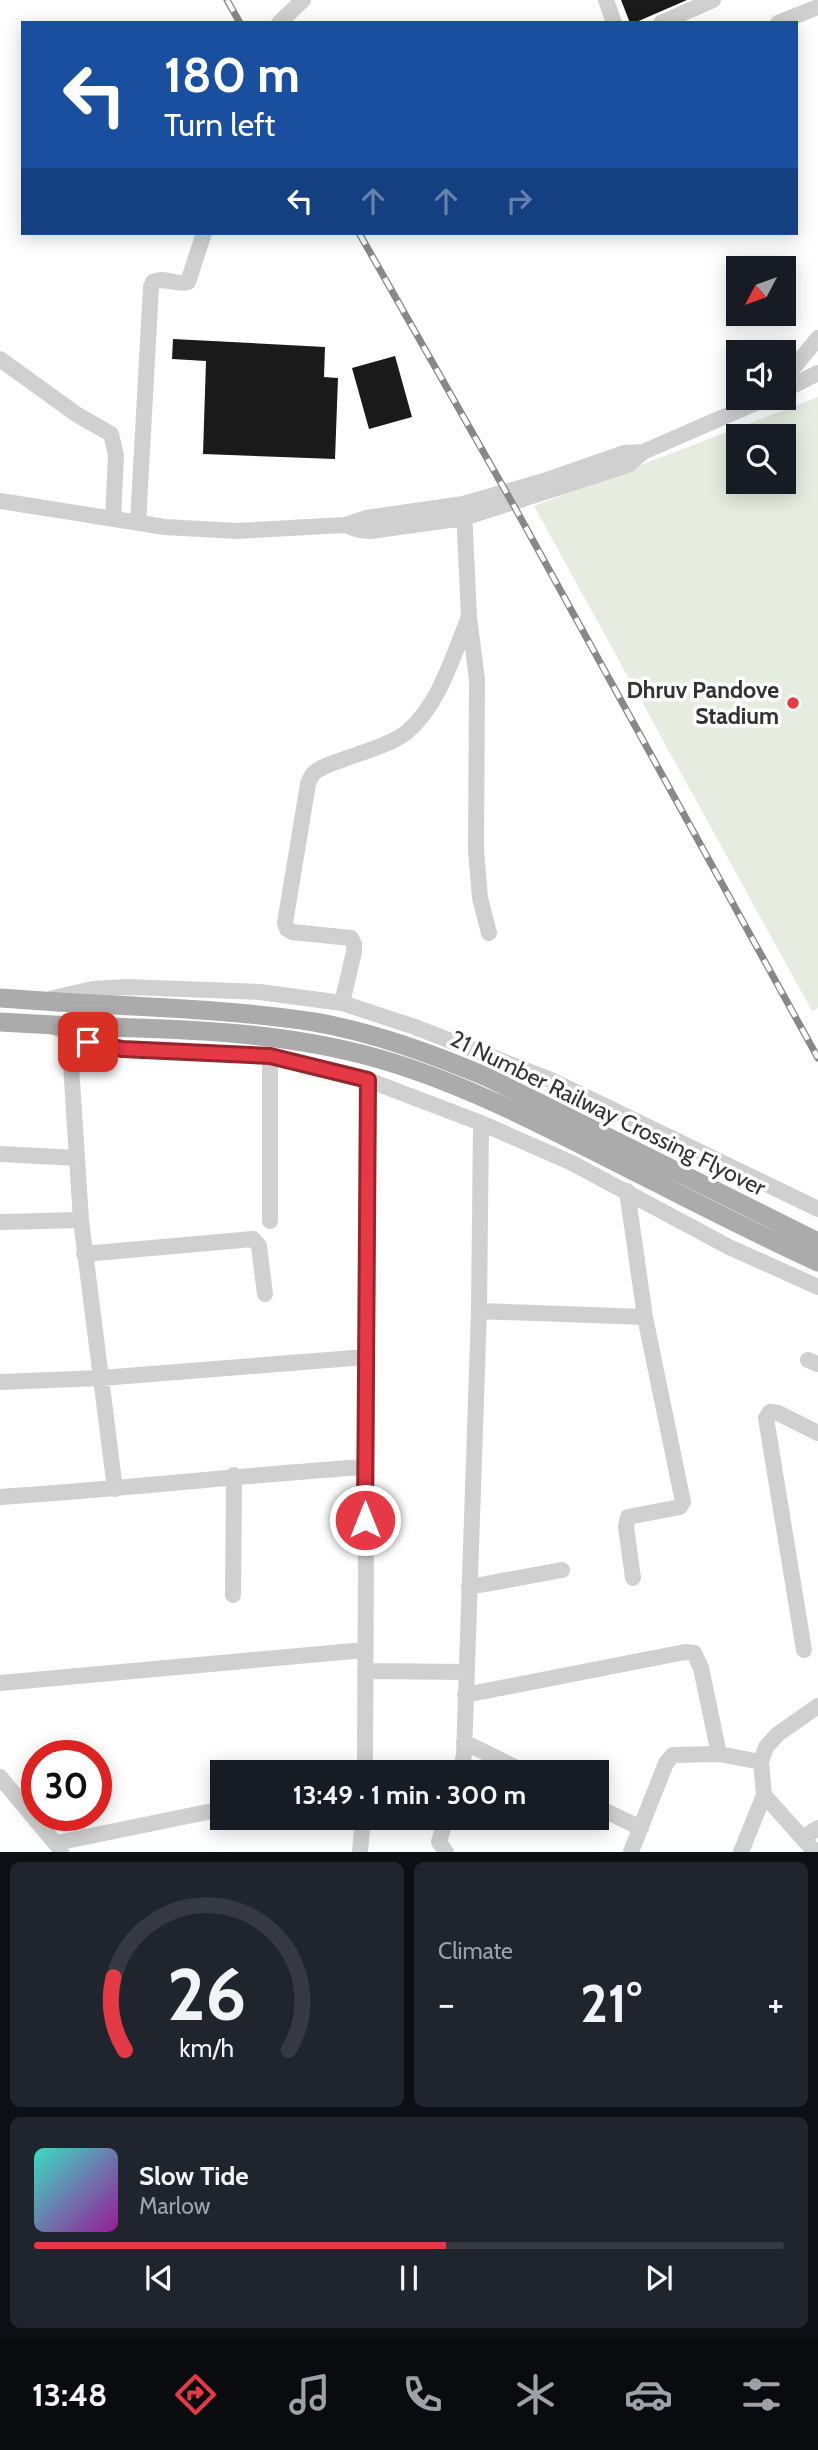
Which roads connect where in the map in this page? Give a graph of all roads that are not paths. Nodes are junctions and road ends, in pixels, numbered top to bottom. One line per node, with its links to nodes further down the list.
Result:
1 (303, 0): 5 (street)
2 (606, 0): 6 (street)
3 (713, 0): 7 (street)
4 (818, 7): 8 (street)
5 (281, 21)
6 (613, 21)
7 (666, 21)
8 (783, 21)
9 (203, 235): 19 (street)
10 (818, 338): 12 (street)
11 (0, 359): 18 (street)
12 (796, 365)
13 (818, 373): 14 (street)
14 (796, 384)
15 (739, 410): 17 (street)
16 (0, 502): 18 (street)
17 (464, 511): 19 (street); 20 (street)
18 (113, 519): 19 (street)
19 (138, 523)
20 (469, 617): 21 (street); 24 (street)
21 (489, 933)
22 (0, 998): 23 (main road, 21 Number Railway Crossing Flyover)
23 (49, 1002): 24 (street); 37 (main road, 21 Number Railway Crossing Flyover, bridge)
24 (342, 1003): 33 (street)
25 (0, 1023): 26 (main road, 21 Number Railway Crossing Flyover)
26 (70, 1030): 27 (street); 31 (street); 39 (main road, 21 Number Railway Crossing Flyover, bridge)
27 (270, 1056): 28 (street); 35 (street)
28 (368, 1080): 29 (street); 44 (street)
29 (481, 1123): 32 (street); 42 (street)
30 (0, 1154): 31 (street)
31 (77, 1158): 34 (street)
32 (627, 1191): 40 (street); 43 (street)
33 (818, 1209)
34 (80, 1220): 36 (street); 38 (street)
35 (270, 1221)
36 (0, 1222)
37 (818, 1242)
38 (85, 1254): 41 (street); 45 (street)
39 (818, 1262)
40 (818, 1287)
41 (265, 1294)
42 (479, 1311): 43 (street); 54 (street)
43 (645, 1317): 53 (street)
44 (366, 1357): 45 (street); 48 (street)
45 (101, 1378): 46 (street); 50 (street)
46 (0, 1382)
47 (818, 1433): 57 (street)
48 (365, 1467): 49 (street); 56 (street)
49 (234, 1475): 50 (street); 55 (street)
50 (115, 1489): 51 (street)
51 (0, 1497)
52 (562, 1570): 54 (street)
53 (633, 1578)
54 (469, 1587): 59 (street)
55 (233, 1595)
56 (365, 1650): 58 (street); 60 (street)
57 (804, 1650)
58 (365, 1671): 59 (street); 65 (street)
59 (467, 1672): 61 (street)
60 (0, 1683)
61 (465, 1695): 63 (street); 64 (street)
62 (818, 1706): 68 (street)
63 (464, 1742): 66 (street); 67 (street)
64 (719, 1754): 68 (street); 73 (street)
65 (365, 1760)
66 (463, 1760)
67 (501, 1760)
68 (761, 1762): 70 (street)
69 (3, 1787): 78 (street)
70 (764, 1795): 77 (street); 82 (street)
71 (210, 1812): 78 (street)
72 (609, 1813): 73 (street)
73 (641, 1828): 81 (street)
74 (818, 1828): 77 (street)
75 (362, 1830): 79 (street)
76 (442, 1830): 80 (street)
77 (803, 1838): 83 (street)
78 (59, 1847)
79 (360, 1852)
80 (446, 1852)
81 (631, 1852)
82 (741, 1852)
83 (816, 1852)

